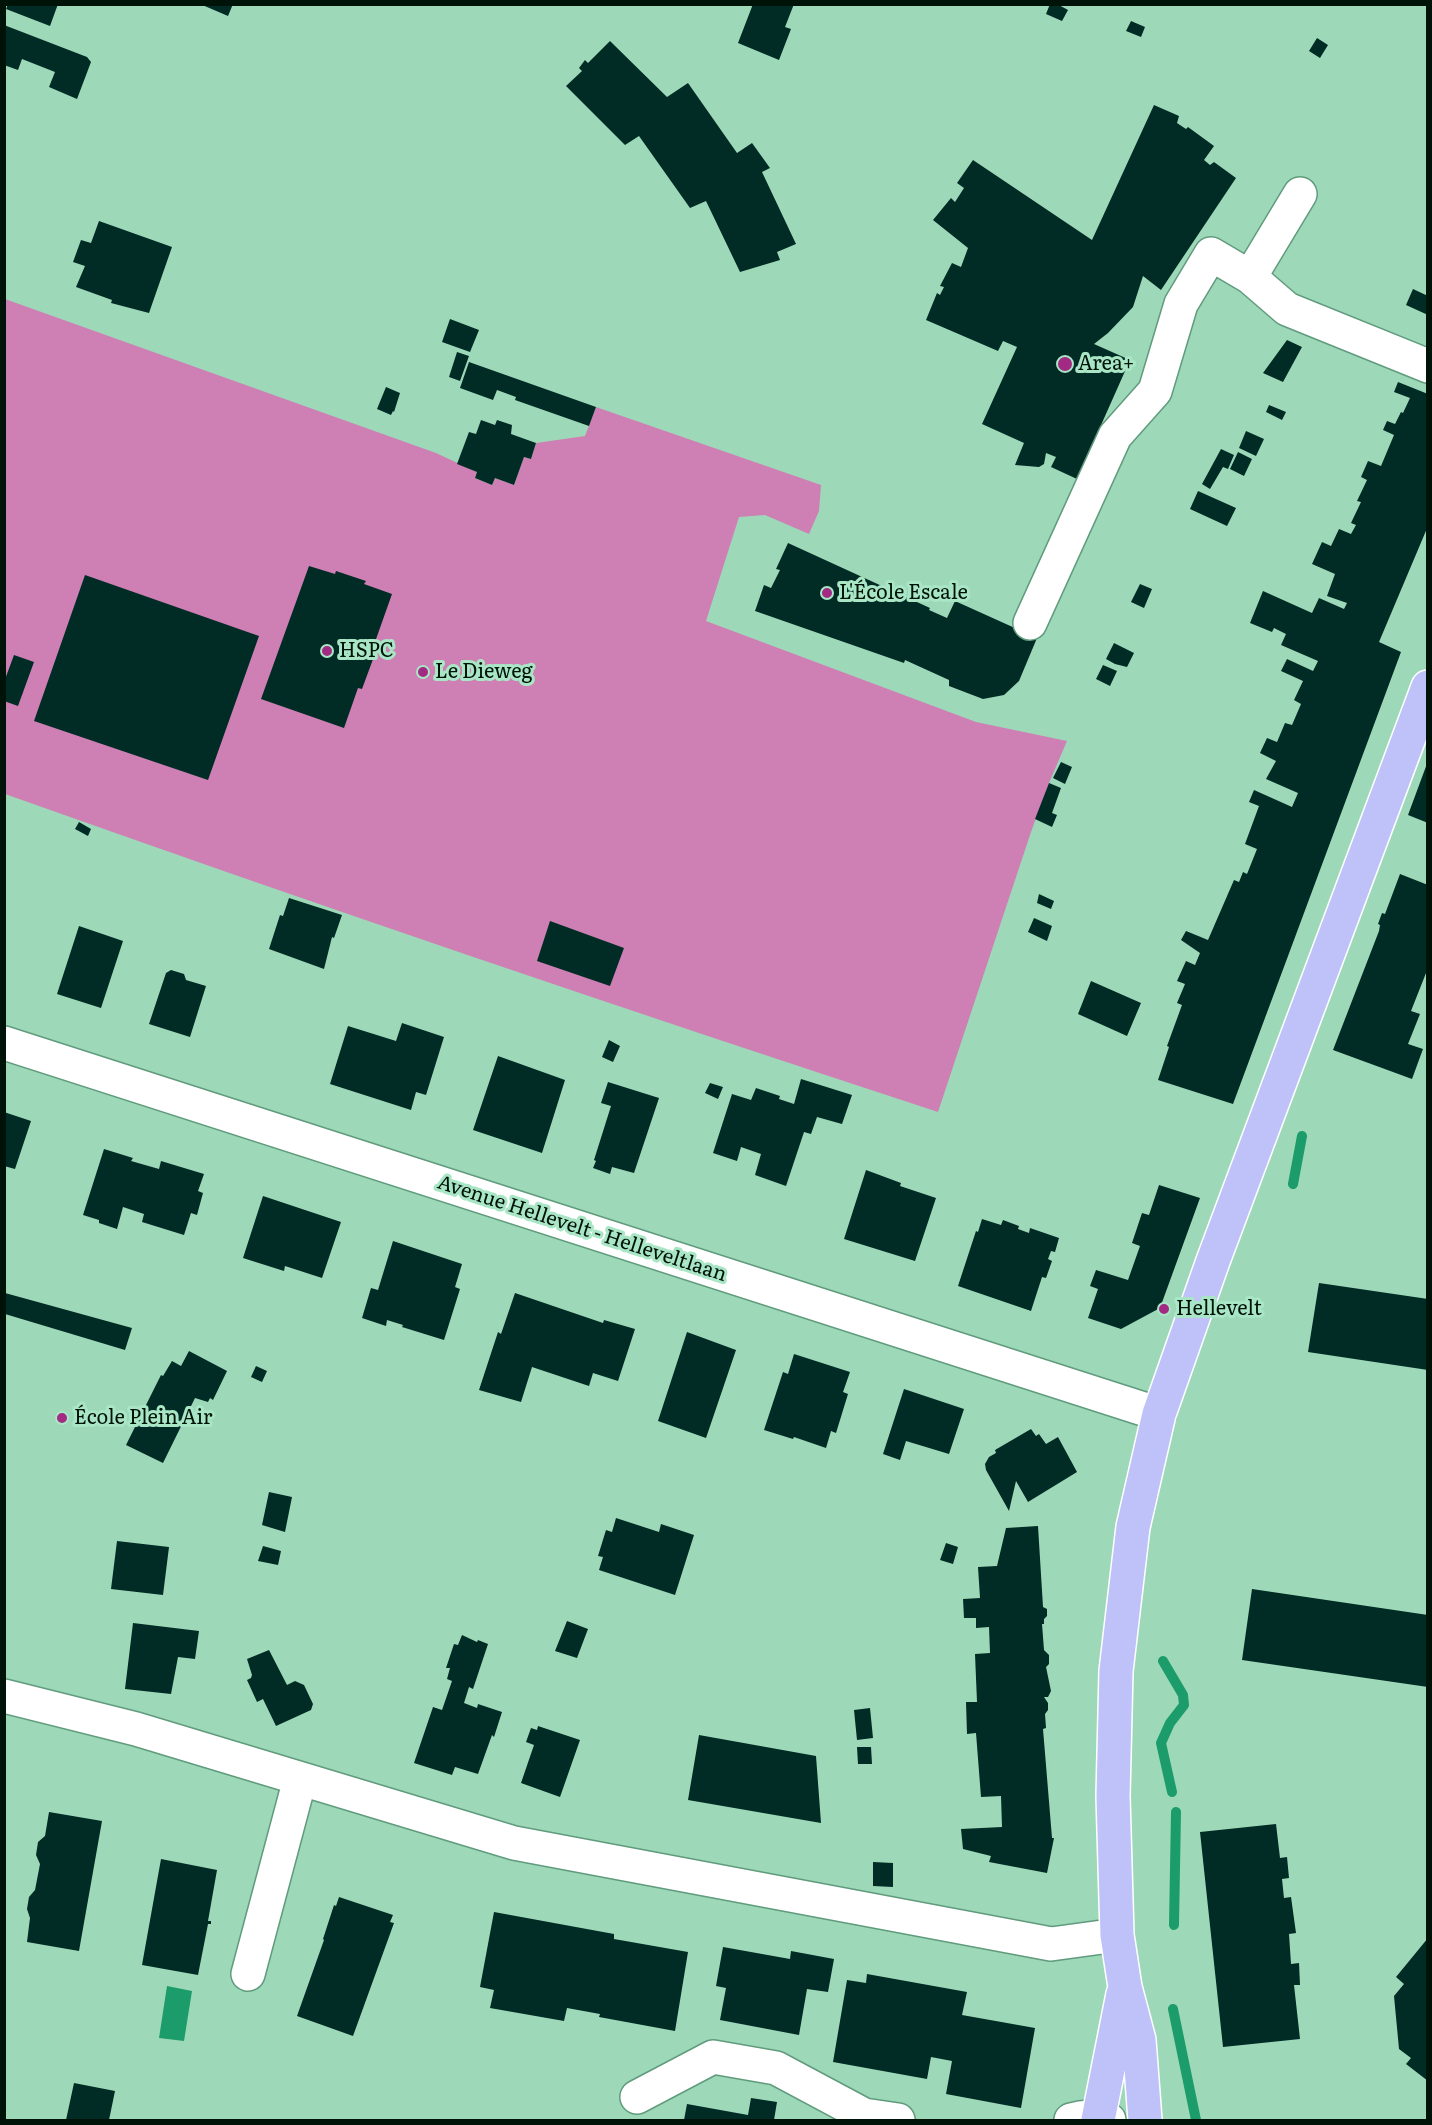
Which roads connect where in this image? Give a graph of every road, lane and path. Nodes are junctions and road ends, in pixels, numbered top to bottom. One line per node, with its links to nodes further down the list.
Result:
1 (1300, 194): 2 (street)
2 (1250, 277): 3 (street); 4 (street)
3 (1428, 366)
4 (1030, 623)
5 (1428, 687): 7 (main road)
6 (4, 1043): 7 (street, Avenue Hellevelt - Helleveltlaan)
7 (1159, 1414): 10 (main road)
8 (4, 1696): 9 (street)
9 (300, 1779): 10 (street); 11 (street)
10 (1117, 1935): 12 (main road)
11 (248, 1974)
12 (1125, 1987): 14 (main road); 16 (main road)
13 (637, 2097): 15 (street)
14 (1094, 2120)
15 (898, 2121)
16 (1145, 2121)

